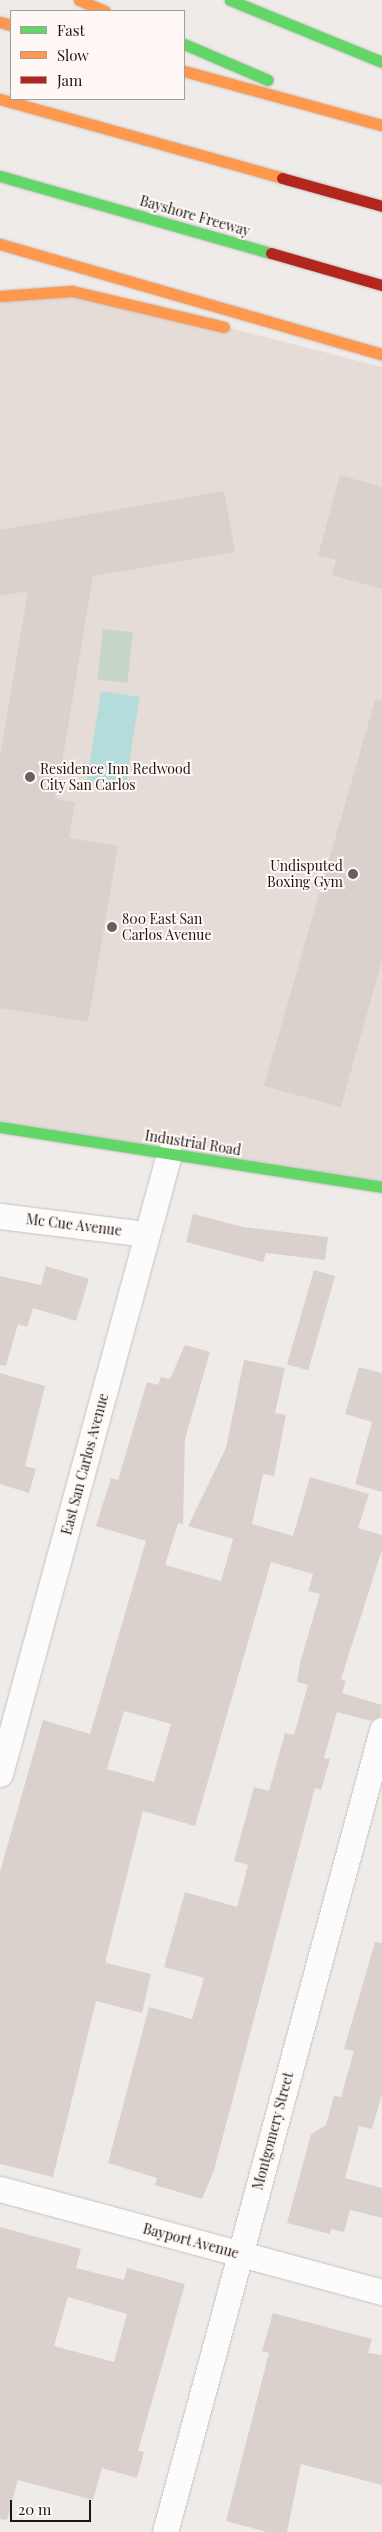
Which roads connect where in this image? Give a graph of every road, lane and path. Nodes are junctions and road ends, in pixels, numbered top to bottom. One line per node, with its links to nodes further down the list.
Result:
1 (79, 0): 3 (main road)
2 (230, 0): 5 (main road)
3 (104, 10)
4 (185, 44): 8 (main road)
5 (382, 62)
6 (185, 71): 8 (main road)
7 (0, 98): 11 (main road)
8 (322, 108): 9 (main road)
9 (382, 125)
10 (0, 176): 13 (main road, Bayshore Freeway)
11 (382, 206)
12 (0, 244): 16 (main road)
13 (382, 285)
14 (0, 296): 15 (main road)
15 (238, 330)
16 (382, 354)
17 (353, 360): 18 (main road)
18 (382, 367)
19 (0, 1127): 20 (main road, Industrial Road)
20 (169, 1154): 21 (main road, Industrial Road); 23 (street, East San Carlos Avenue)
21 (382, 1187)
22 (0, 1216): 23 (street, Mc Cue Avenue)
23 (147, 1234): 25 (street, East San Carlos Avenue)
24 (382, 1730): 27 (street, Montgomery Street)
25 (0, 1774)
26 (0, 2189): 27 (street, Bayport Avenue)
27 (240, 2254): 28 (street, Bayport Avenue); 29 (street, Montgomery Street)
28 (382, 2292)
29 (165, 2532)

